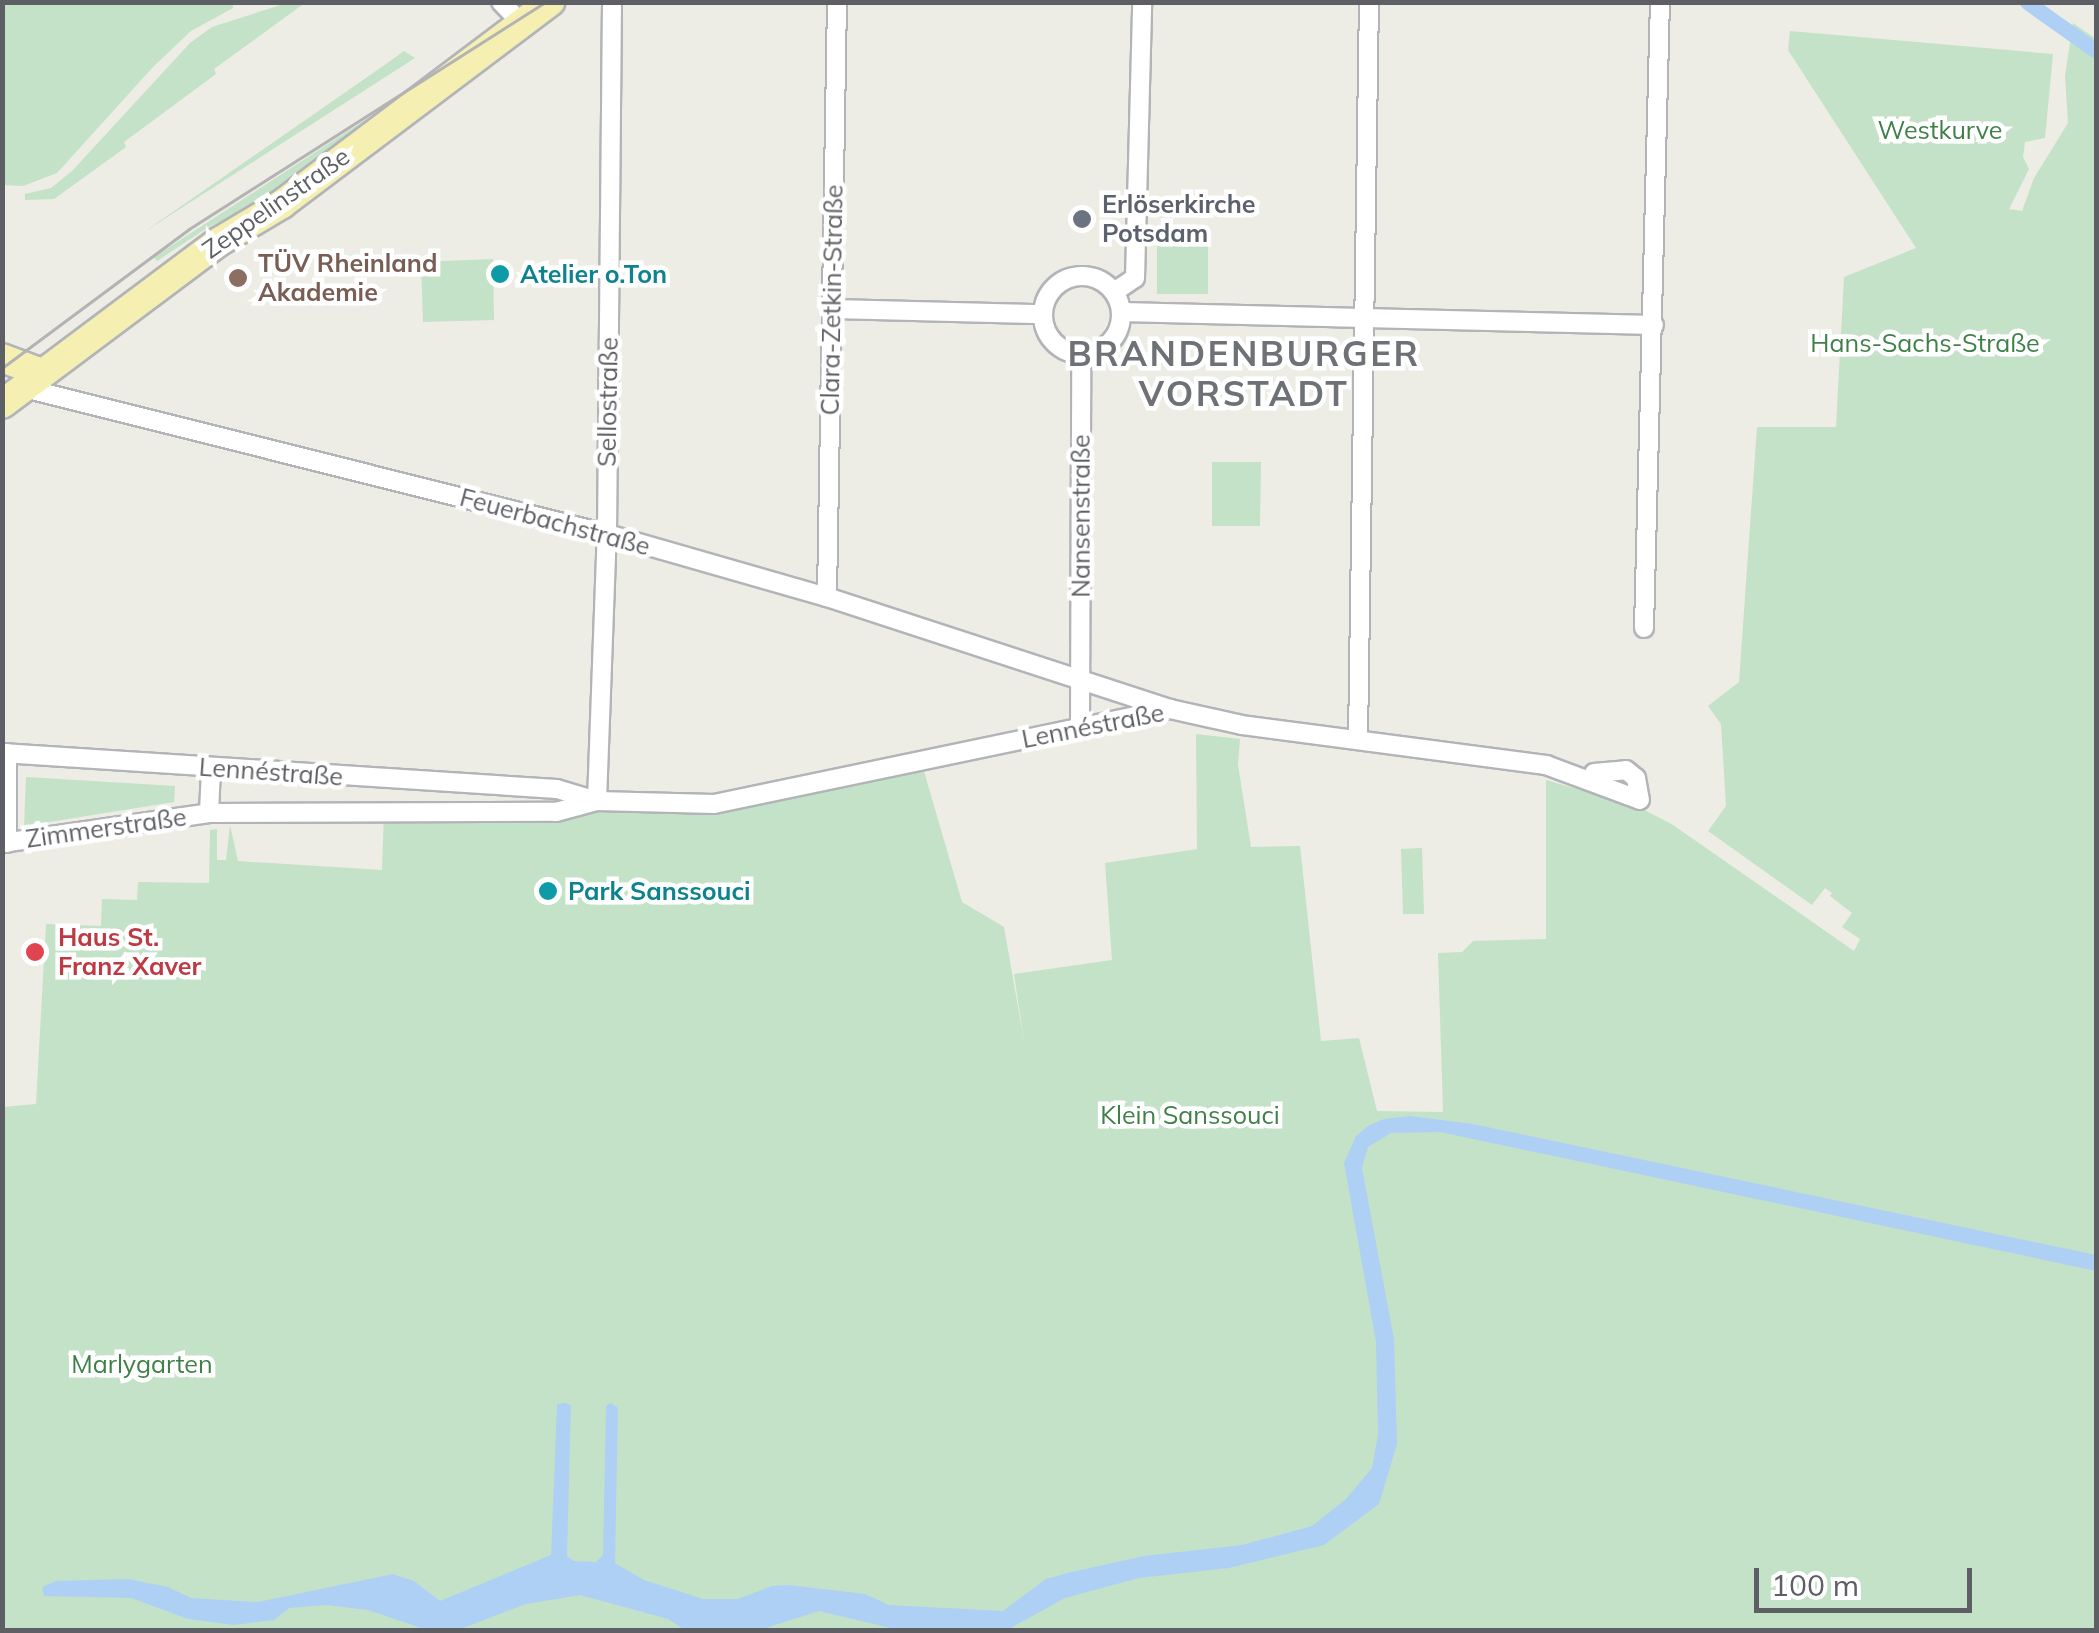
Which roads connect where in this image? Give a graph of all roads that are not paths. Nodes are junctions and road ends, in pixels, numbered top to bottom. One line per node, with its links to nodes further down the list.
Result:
1 (612, 2): 17 (street, Sellostraße)
2 (838, 2): 9 (street, Clara-Zetkin-Straße)
3 (1142, 2): 8 (street)
4 (1369, 2): 12 (street)
5 (1660, 2): 13 (street)
6 (552, 4): 7 (main road, Zeppelinstraße)
7 (511, 13): 16 (main road, Zeppelinstraße)
8 (1114, 292): 10 (street); 11 (street)
9 (832, 309): 11 (street); 18 (street, Clara-Zetkin-Straße)
10 (1122, 312): 12 (street); 14 (street)
11 (1042, 314): 14 (street)
12 (1367, 318): 13 (street); 23 (street)
13 (1654, 324): 19 (street)
14 (1081, 354): 20 (street, Nansenstraße)
15 (2, 358): 16 (main road)
16 (18, 387): 17 (street, Feuerbachstraße)
17 (606, 534): 18 (street, Feuerbachstraße); 27 (street, Sellostraße)
18 (827, 597): 20 (street, Feuerbachstraße)
19 (1644, 628)
20 (1081, 677): 21 (street, Feuerbachstraße); 22 (street)
21 (1170, 709): 22 (street, Lennéstraße); 23 (street, Lennéstraße)
22 (1080, 727): 27 (street, Lennéstraße)
23 (1358, 740): 26 (street, Lennéstraße)
24 (5, 753): 25 (street, Lennéstraße); 29 (street)
25 (211, 769): 27 (street, Lennéstraße); 28 (street)
26 (1594, 771)
27 (598, 801): 28 (street, Lennéstraße)
28 (209, 813): 29 (street, Zimmerstraße)
29 (5, 843)

